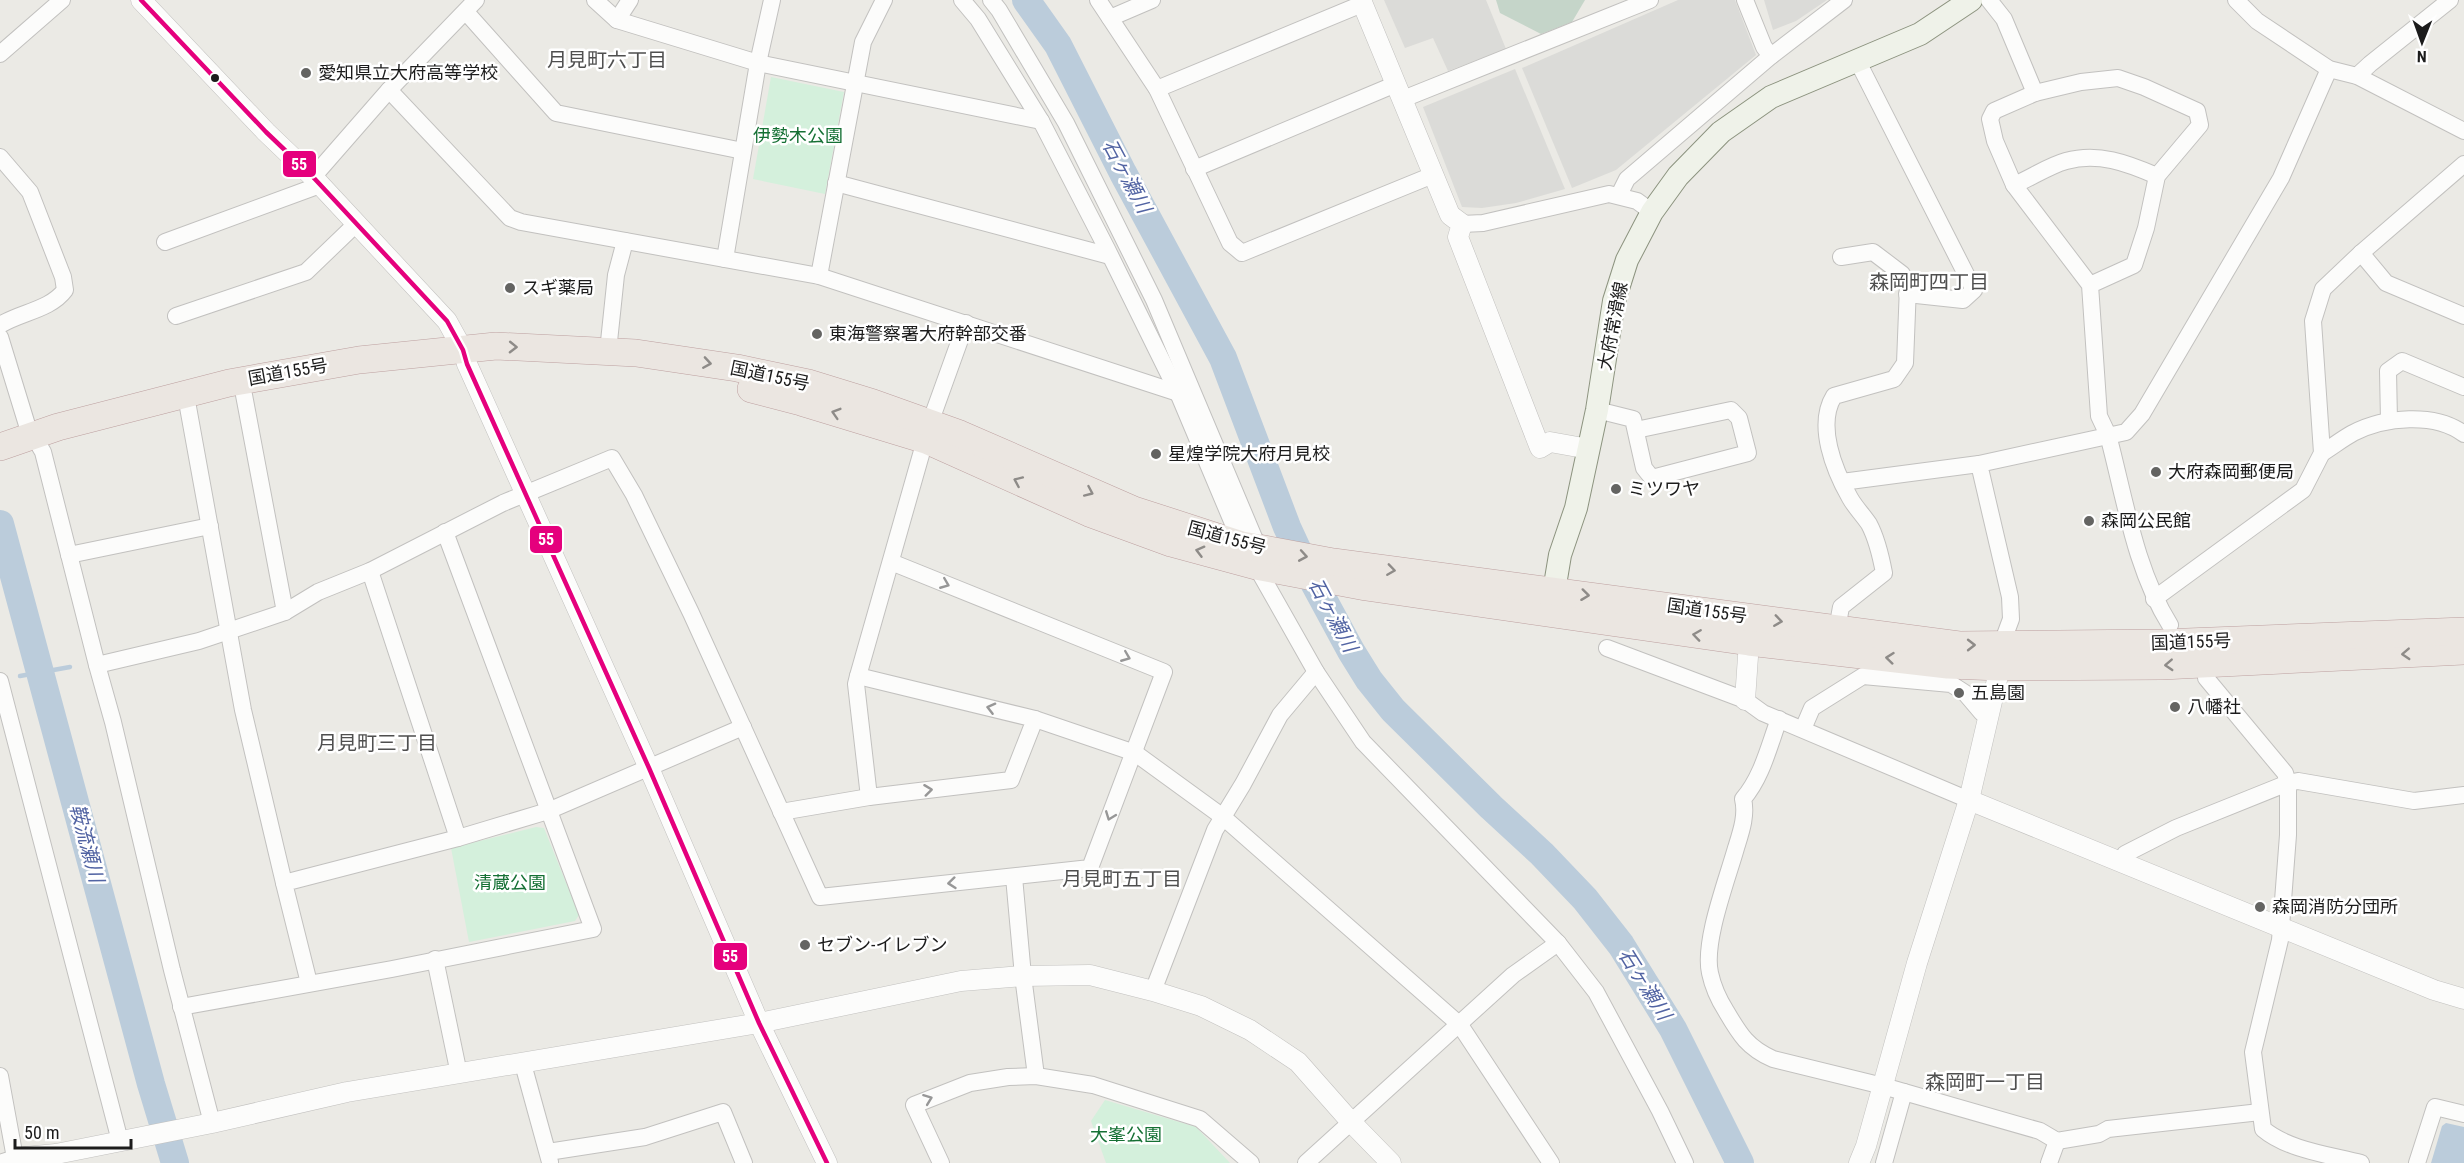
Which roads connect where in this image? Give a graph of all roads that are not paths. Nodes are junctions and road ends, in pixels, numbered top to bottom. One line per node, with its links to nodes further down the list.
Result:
1 (62, 0): 22 (street)
2 (141, 0): 41 (street)
3 (595, 0): 21 (street)
4 (630, 0): 21 (street)
5 (772, 0): 25 (street)
6 (884, 0): 28 (street)
7 (962, 0): 33 (street)
8 (991, 0): 83 (street)
9 (1098, 0): 20 (street)
10 (1152, 0): 20 (street)
11 (1650, 0): 31 (street)
12 (1746, 0): 23 (street)
13 (1844, 0): 23 (street)
14 (1971, 0): 24 (main road, 大府常滑線)
15 (1989, 0): 32 (street)
16 (2236, 0): 26 (street)
17 (2450, 0): 27 (street)
18 (1361, 2): 29 (street); 31 (street)
19 (471, 6): 30 (street); 35 (street)
20 (1110, 18): 29 (street)
21 (617, 20): 25 (street)
22 (0, 54)
23 (1771, 56): 44 (street)
24 (1857, 60): 45 (main road, 大府常滑線); 56 (street)
25 (758, 63): 28 (street); 35 (street)
26 (2330, 69): 27 (street); 73 (street)
27 (2357, 76): 34 (street)
28 (854, 84): 33 (street); 42 (street)
29 (1157, 89): 38 (street)
30 (389, 90): 41 (street); 48 (street)
31 (1400, 92): 38 (street); 39 (street)
32 (2035, 93): 40 (street); 43 (street)
33 (1041, 121): 51 (street)
34 (2464, 131)
35 (743, 151): 53 (street)
36 (0, 157): 60 (street)
37 (2464, 164): 50 (street)
38 (1194, 169): 39 (street)
39 (1434, 175): 47 (street)
40 (2157, 176): 43 (street); 55 (street)
41 (317, 181): 46 (street); 49 (street)
42 (836, 183): 51 (street); 54 (street)
43 (2014, 185): 55 (street)
44 (1619, 195): 45 (street); 47 (street)
45 (1652, 212): 68 (main road, 大府常滑線)
46 (357, 223): 57 (street); 63 (street)
47 (1462, 224): 75 (street)
48 (625, 241): 53 (street); 62 (street)
49 (165, 242)
50 (2361, 253): 58 (street); 76 (street)
51 (1110, 256): 65 (street)
52 (1841, 257): 56 (street)
53 (725, 259): 54 (street)
54 (819, 276): 59 (street)
55 (2090, 285): 73 (street)
56 (1907, 294): 78 (street)
57 (176, 316)
58 (2464, 316)
59 (966, 323): 65 (street); 71 (street)
60 (0, 325)
61 (0, 337): 74 (street)
62 (608, 351): 63 (highway, 国道155号, one-way to 62); 71 (highway, 国道155号, one-way to 71)
63 (465, 357): 66 (highway, 国道155号); 71 (highway, 国道155号, one-way to 63); 74 (highway, 国道155号); 79 (street)
64 (2464, 387): 69 (street)
65 (1178, 393): 83 (street)
66 (244, 395): 67 (highway, 国道155号); 88 (street)
67 (188, 407): 74 (highway, 国道155号); 80 (street)
68 (1597, 410): 70 (street); 75 (main road, 大府常滑線)
69 (2389, 421): 72 (street); 76 (street)
70 (1636, 430): 70 (street)
71 (928, 432): 83 (highway, 国道155号); 84 (street)
72 (2464, 434)
73 (2108, 435): 77 (street); 86 (street)
74 (23, 441): 82 (street)
75 (1589, 449): 87 (main road, 大府常滑線)
76 (2322, 453): 86 (street)
77 (1979, 464): 78 (street); 96 (street)
78 (1842, 482): 90 (street)
79 (525, 494): 81 (street); 106 (street); 109 (street)
80 (210, 526): 82 (street); 92 (street)
81 (445, 532): 85 (street); 114 (street)
82 (69, 555): 97 (street)
83 (1261, 556): 87 (highway, 国道155号, one-way to 87); 87 (highway, 国道155号); 98 (street)
84 (891, 562): 99 (street); 108 (street, one-way to 108)
85 (370, 571): 88 (street); 117 (street)
86 (2154, 599): 89 (street)
87 (1552, 603): 90 (highway, 国道155号, one-way to 90); 93 (highway, 国道155号, one-way to 87)
88 (285, 612): 92 (street)
89 (2170, 625)
90 (1837, 629): 96 (highway, 国道155号, one-way to 96)
91 (2464, 631): 96 (highway, 国道155号)
92 (230, 632): 97 (street); 120 (street)
93 (1749, 642): 96 (highway, 国道155号, one-way to 93); 102 (street)
94 (1607, 648): 102 (street)
95 (2464, 651): 96 (highway, 国道155号, one-way to 96)
96 (2001, 657): 103 (street)
97 (97, 665): 128 (street)
98 (1316, 672): 116 (street); 122 (street)
99 (858, 676): 104 (street, one-way to 99); 112 (street)
100 (2206, 678): 110 (street)
101 (0, 681): 141 (street)
102 (1744, 700): 105 (street)
103 (1989, 714): 107 (street); 113 (street)
104 (1035, 719): 108 (street); 112 (street, one-way to 104)
105 (1779, 719): 107 (street); 135 (street)
106 (742, 728): 109 (street); 115 (street)
107 (1803, 729): 113 (street)
108 (1135, 753): 116 (street); 119 (street, one-way to 119)
109 (649, 768): 114 (street); 129 (street)
110 (2288, 783): 111 (street); 118 (street); 121 (street)
111 (2464, 795)
112 (870, 796): 115 (street)
113 (1969, 800): 118 (street); 135 (street)
114 (548, 811): 117 (street); 123 (street)
115 (781, 812): 119 (street, one-way to 115)
116 (1223, 817): 126 (street); 130 (street)
117 (458, 838): 120 (street)
118 (2122, 862): 121 (street)
119 (1014, 877): 124 (street)
120 (284, 883): 125 (street)
121 (2282, 927): 127 (street); 137 (street)
122 (1558, 943): 130 (street); 152 (street)
123 (435, 959): 125 (street); 132 (street)
124 (1023, 976): 126 (street); 129 (street); 134 (street)
125 (309, 983): 128 (street)
126 (1153, 991): 139 (street)
127 (2464, 999)
128 (181, 1007): 140 (street)
129 (759, 1023): 131 (street); 146 (street)
130 (1460, 1025): 139 (street); 151 (street)
131 (523, 1064): 132 (street); 143 (street)
132 (459, 1074): 140 (street)
133 (0, 1076): 144 (street)
134 (1036, 1076): 147 (street, one-way to 134); 148 (street)
135 (1883, 1086): 136 (street); 153 (street)
136 (1904, 1092): 142 (street); 154 (street)
137 (2260, 1112): 142 (street); 156 (street)
138 (2464, 1114): 157 (street)
139 (1351, 1122): 149 (street); 150 (street)
140 (212, 1123): 141 (street)
141 (120, 1141): 144 (street)
142 (2057, 1141): 155 (street)
143 (549, 1158): 145 (street)
144 (8, 1161)
145 (744, 1163)
146 (827, 1163)
147 (941, 1163)
148 (1251, 1163)
149 (1306, 1163)
150 (1391, 1163)
151 (1551, 1163)
152 (1685, 1163)
153 (1859, 1163)
154 (1884, 1163)
155 (2049, 1163)
156 (2361, 1163)
157 (2418, 1163)

